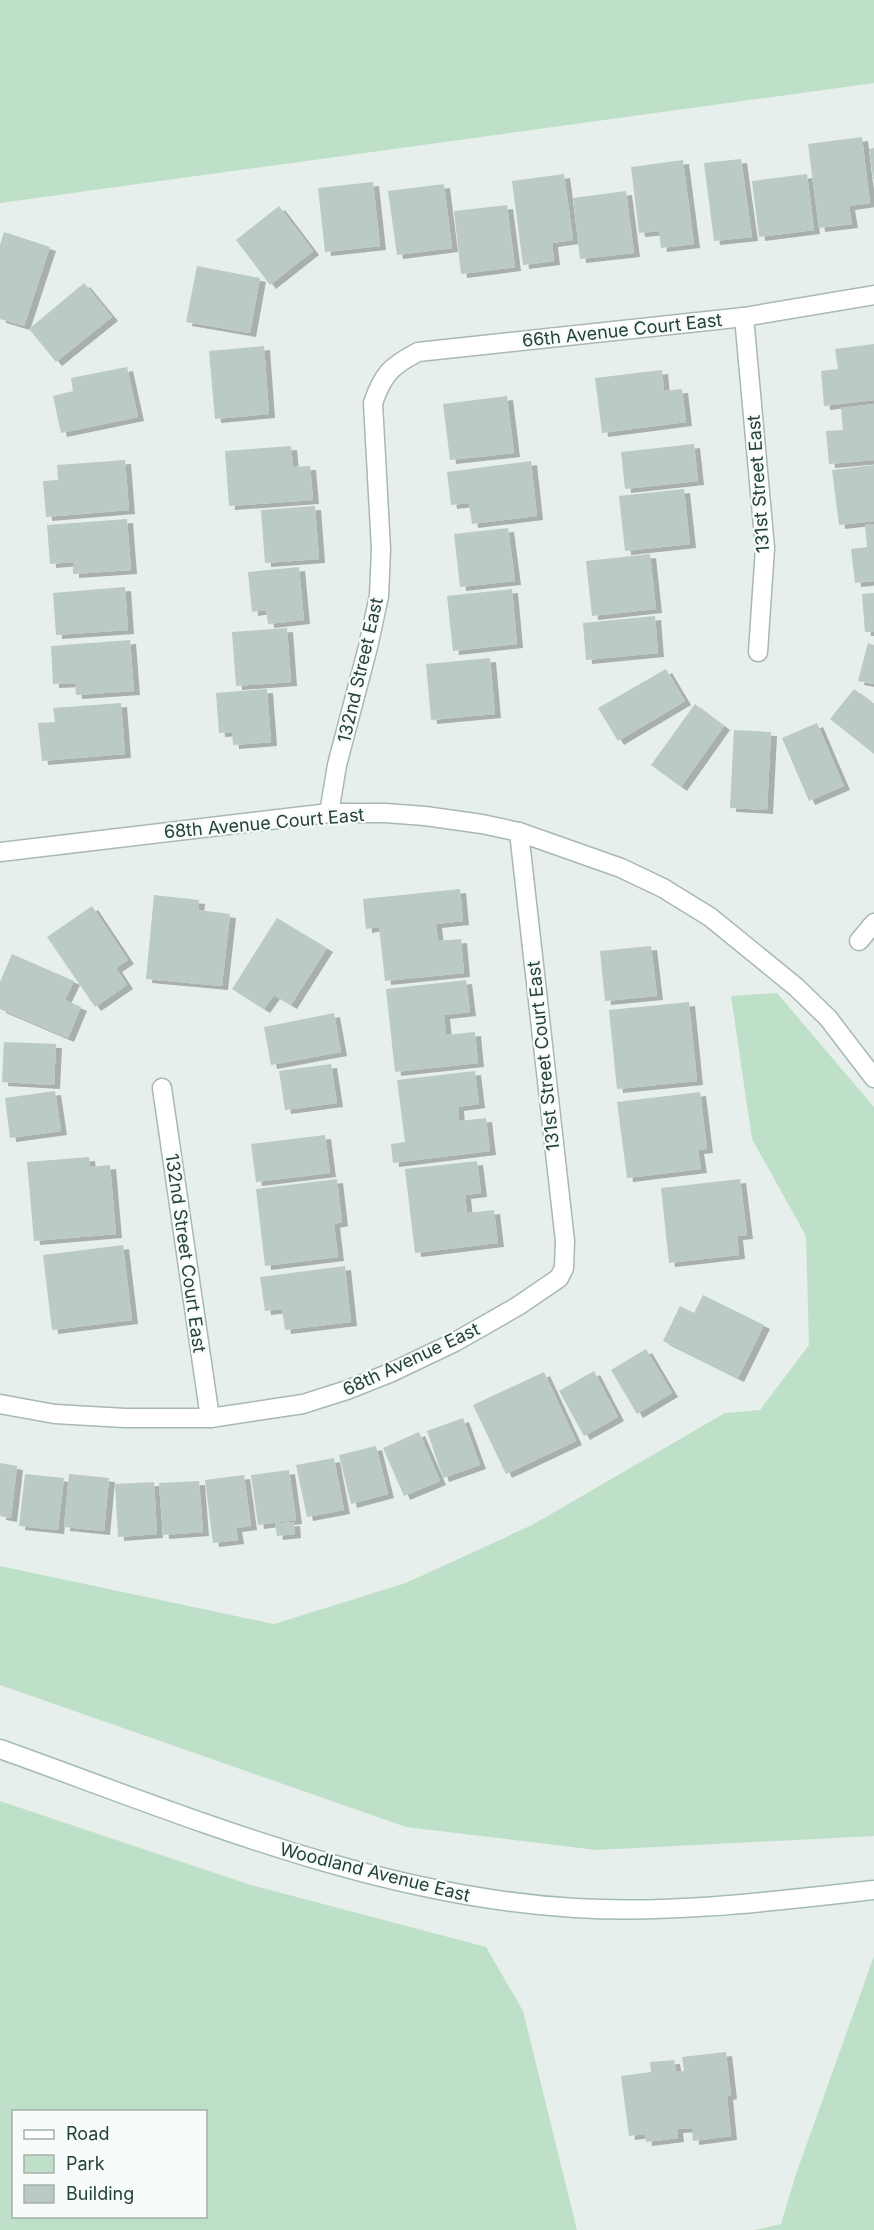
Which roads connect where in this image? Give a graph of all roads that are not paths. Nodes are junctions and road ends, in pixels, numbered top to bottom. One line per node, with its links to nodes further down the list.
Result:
1 (874, 296): 2 (street, 66th Avenue Court East)
2 (744, 317): 3 (street, 66th Avenue Court East); 4 (street, 131st Street East)
3 (380, 382): 5 (street, 132nd Street East)
4 (758, 652)
5 (329, 813): 6 (street, 68th Avenue Court East); 7 (street, 68th Avenue Court East)
6 (519, 832): 10 (street, 68th Avenue Court East); 12 (street, 131st Street Court East)
7 (0, 852)
8 (874, 924): 9 (street)
9 (859, 940)
10 (874, 1078)
11 (162, 1088): 14 (street, 132nd Street Court East)
12 (559, 1278): 14 (street, 68th Avenue East)
13 (0, 1404): 14 (street, 68th Avenue East)
14 (210, 1418)
15 (0, 1749): 16 (street, Woodland Avenue East)
16 (874, 1890)

